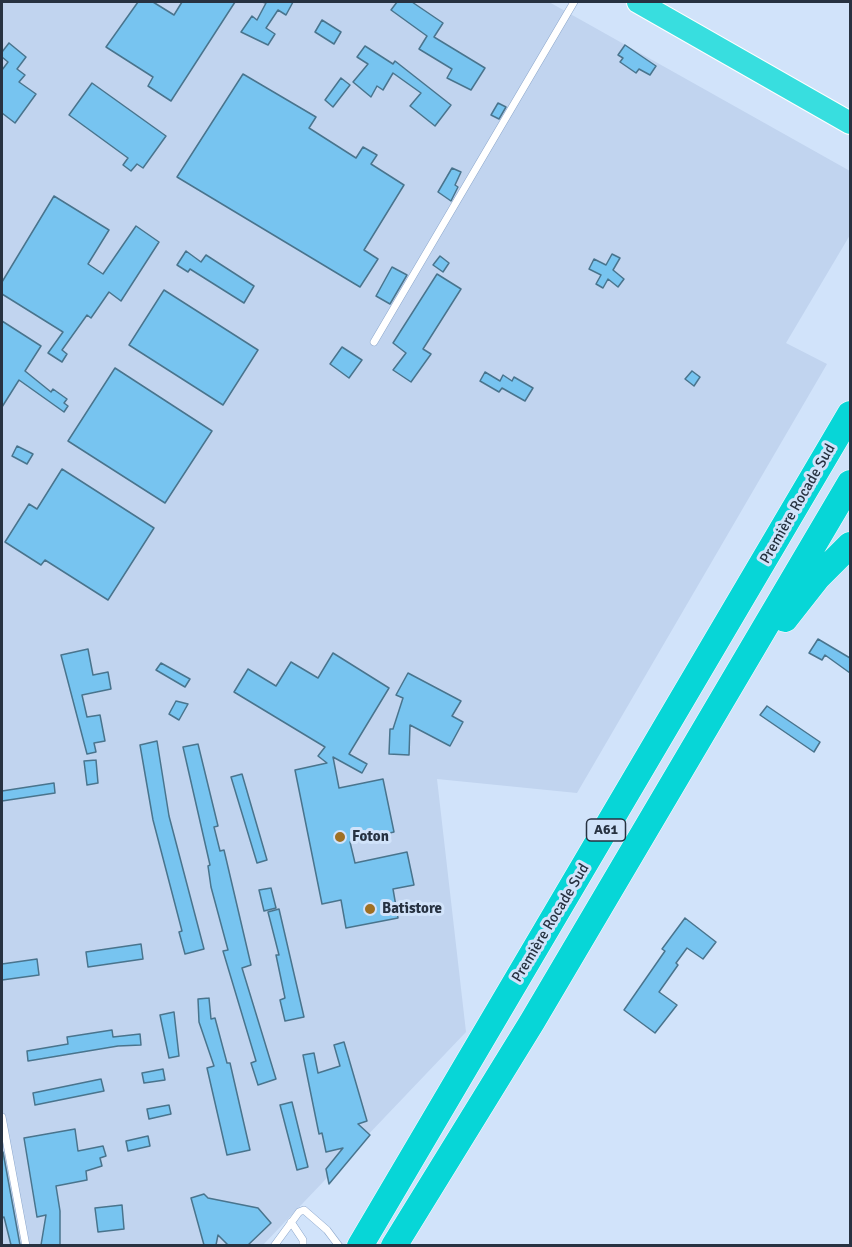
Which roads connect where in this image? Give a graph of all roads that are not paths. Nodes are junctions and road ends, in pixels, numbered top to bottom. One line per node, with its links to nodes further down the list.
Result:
1 (574, 2): 6 (lane)
2 (638, 2): 5 (highway)
3 (669, 2): 4 (highway)
4 (850, 107)
5 (850, 123)
6 (374, 342)
7 (850, 414): 17 (highway, Première Rocade Sud / A61)
8 (850, 483): 10 (highway, A61)
9 (850, 545): 10 (highway)
10 (730, 686): 18 (highway, A61)
11 (2, 1117): 13 (lane)
12 (291, 1222): 14 (lane); 15 (lane); 16 (lane)
13 (26, 1245)
14 (274, 1245)
15 (303, 1245)
16 (339, 1245)
17 (360, 1245)
18 (394, 1245)

